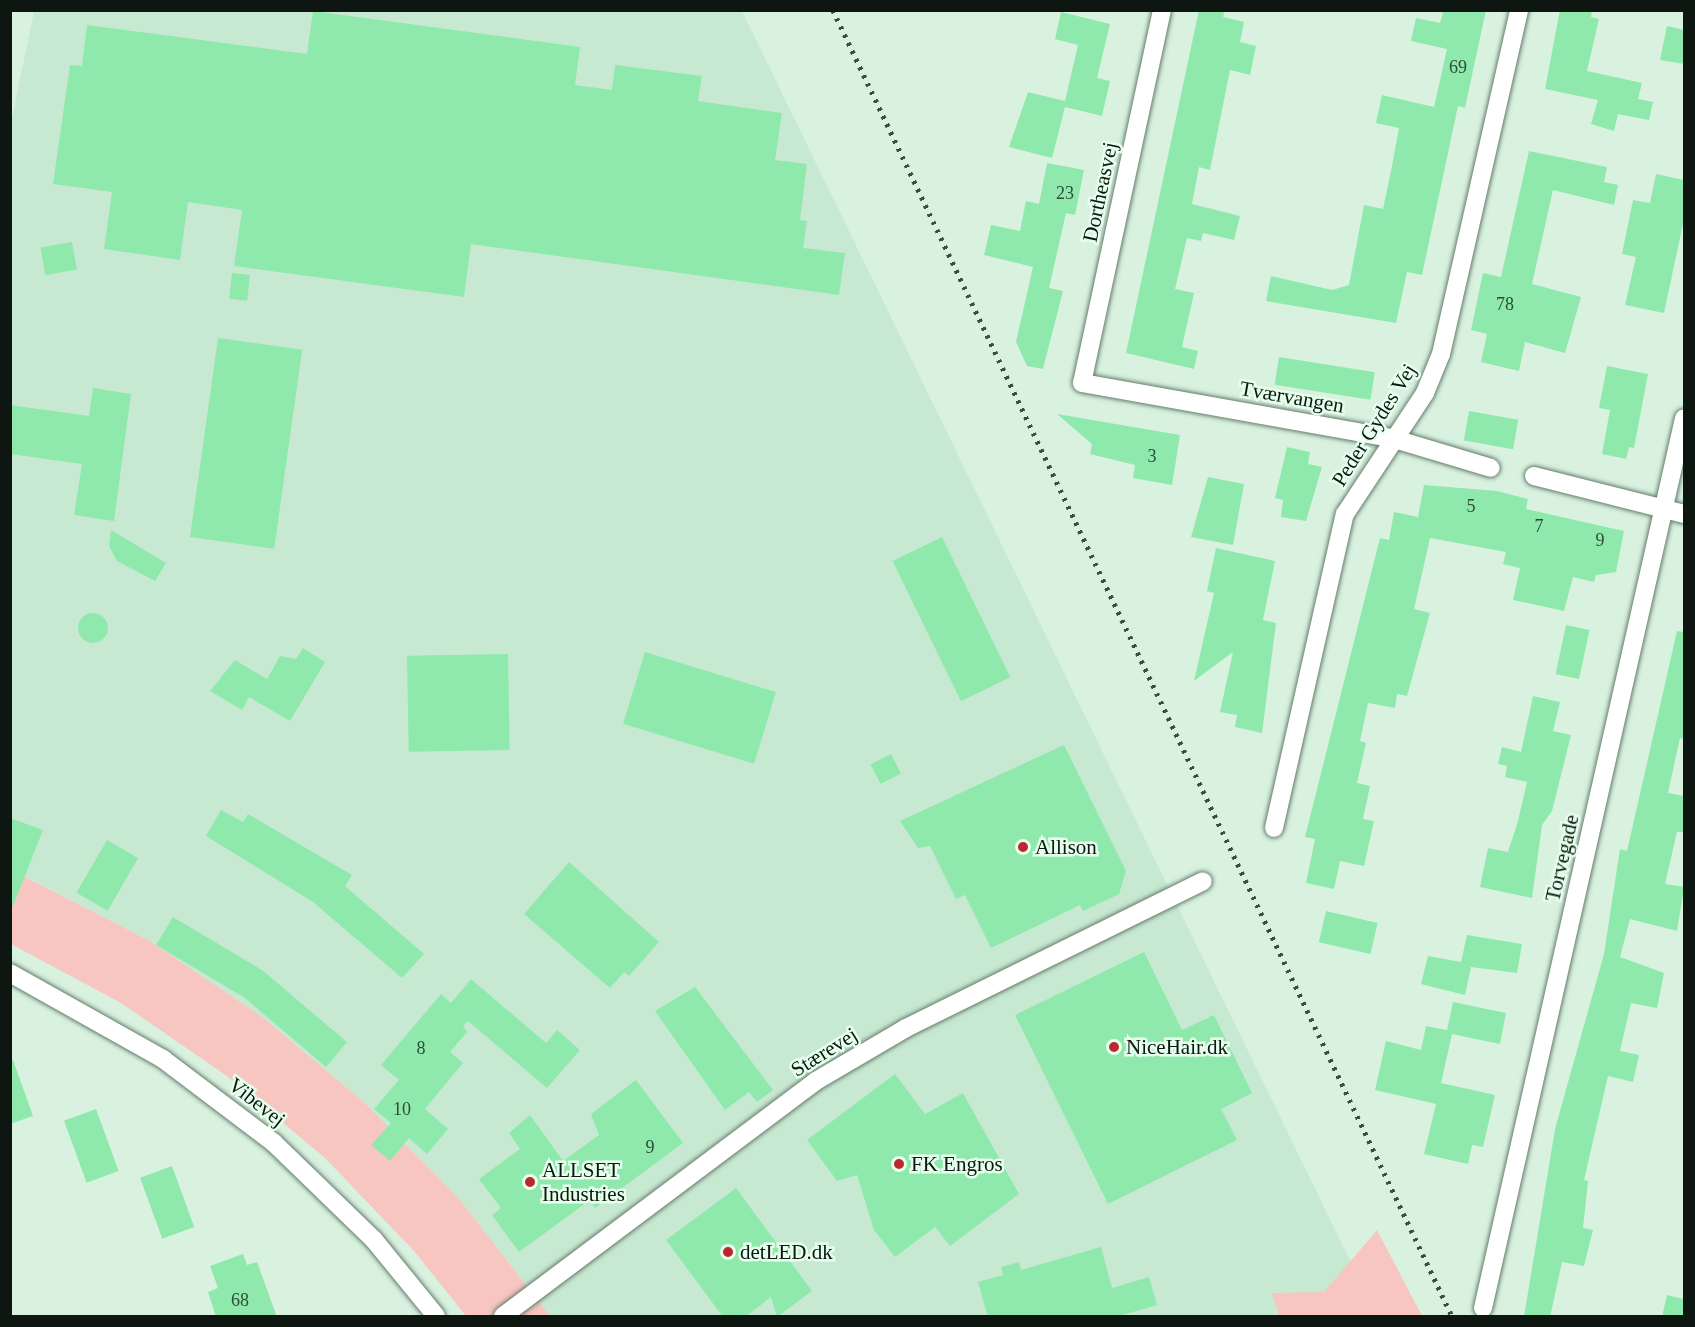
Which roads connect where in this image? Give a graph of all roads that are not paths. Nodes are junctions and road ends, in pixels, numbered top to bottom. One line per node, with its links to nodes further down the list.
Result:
1 (1162, 10): 3 (street, Dortheasvej)
2 (1519, 10): 5 (street, Peder Gydes Vej)
3 (1082, 383): 5 (street, Tværvangen)
4 (1684, 418): 8 (street, Torvegade)
5 (1391, 438): 6 (street, Tværvangen); 10 (street, Peder Gydes Vej)
6 (1491, 468)
7 (1534, 476): 8 (street)
8 (1664, 510): 9 (street); 13 (street, Torvegade)
9 (1684, 514)
10 (1274, 828)
11 (1203, 881): 15 (street, Stærevej)
12 (10, 973): 14 (street, Vibevej)
13 (1483, 1308)
14 (436, 1317)
15 (504, 1317)

